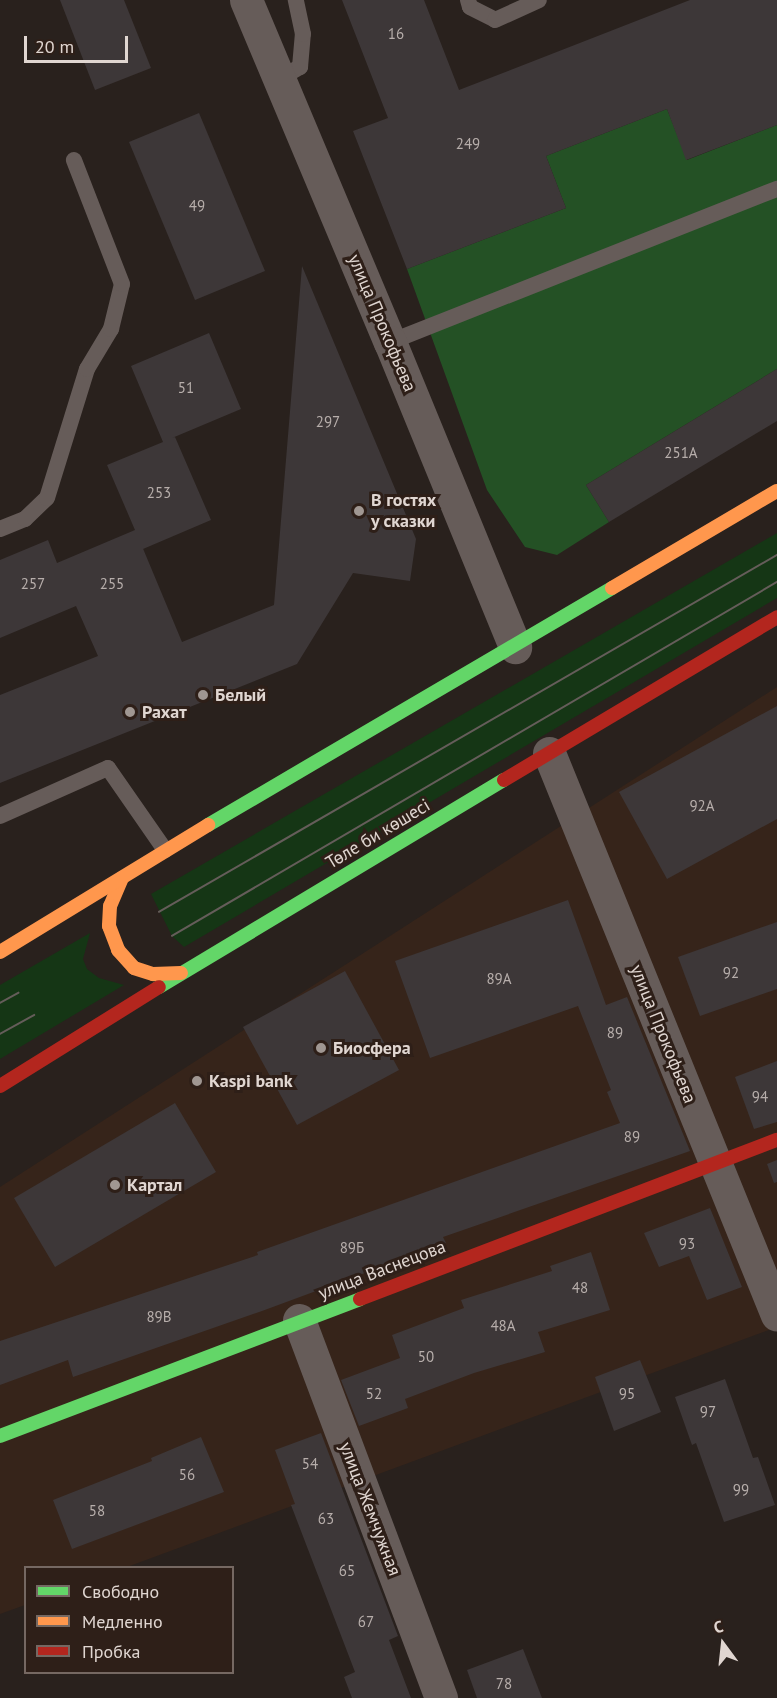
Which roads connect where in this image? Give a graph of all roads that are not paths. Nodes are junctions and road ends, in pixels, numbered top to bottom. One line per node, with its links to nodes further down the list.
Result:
1 (246, 0): 5 (street, улица Прокофьева)
2 (296, 0): 5 (lane)
3 (468, 0): 4 (lane)
4 (539, 0)
5 (278, 80): 8 (street, улица Прокофьева)
6 (74, 160): 10 (lane)
7 (777, 189): 8 (lane)
8 (390, 342): 12 (street, улица Прокофьева)
9 (777, 491): 12 (main road)
10 (0, 529)
11 (777, 618): 13 (main road, Төле би көшесі)
12 (515, 647): 15 (main road)
13 (549, 753): 18 (main road, Төле би көшесі); 21 (street, улица Прокофьева)
14 (0, 816): 15 (lane)
15 (165, 850): 16 (main road)
16 (122, 878): 17 (main road); 18 (main road)
17 (0, 952)
18 (181, 973): 19 (main road, Төле би көшесі)
19 (0, 1086)
20 (777, 1140): 21 (main road, улица Васнецова)
21 (716, 1163): 22 (street, улица Прокофьева); 23 (main road, улица Васнецова)
22 (777, 1315)
23 (299, 1320): 24 (main road, улица Васнецова); 25 (street, улица Жемчужная)
24 (0, 1436)
25 (441, 1698)

